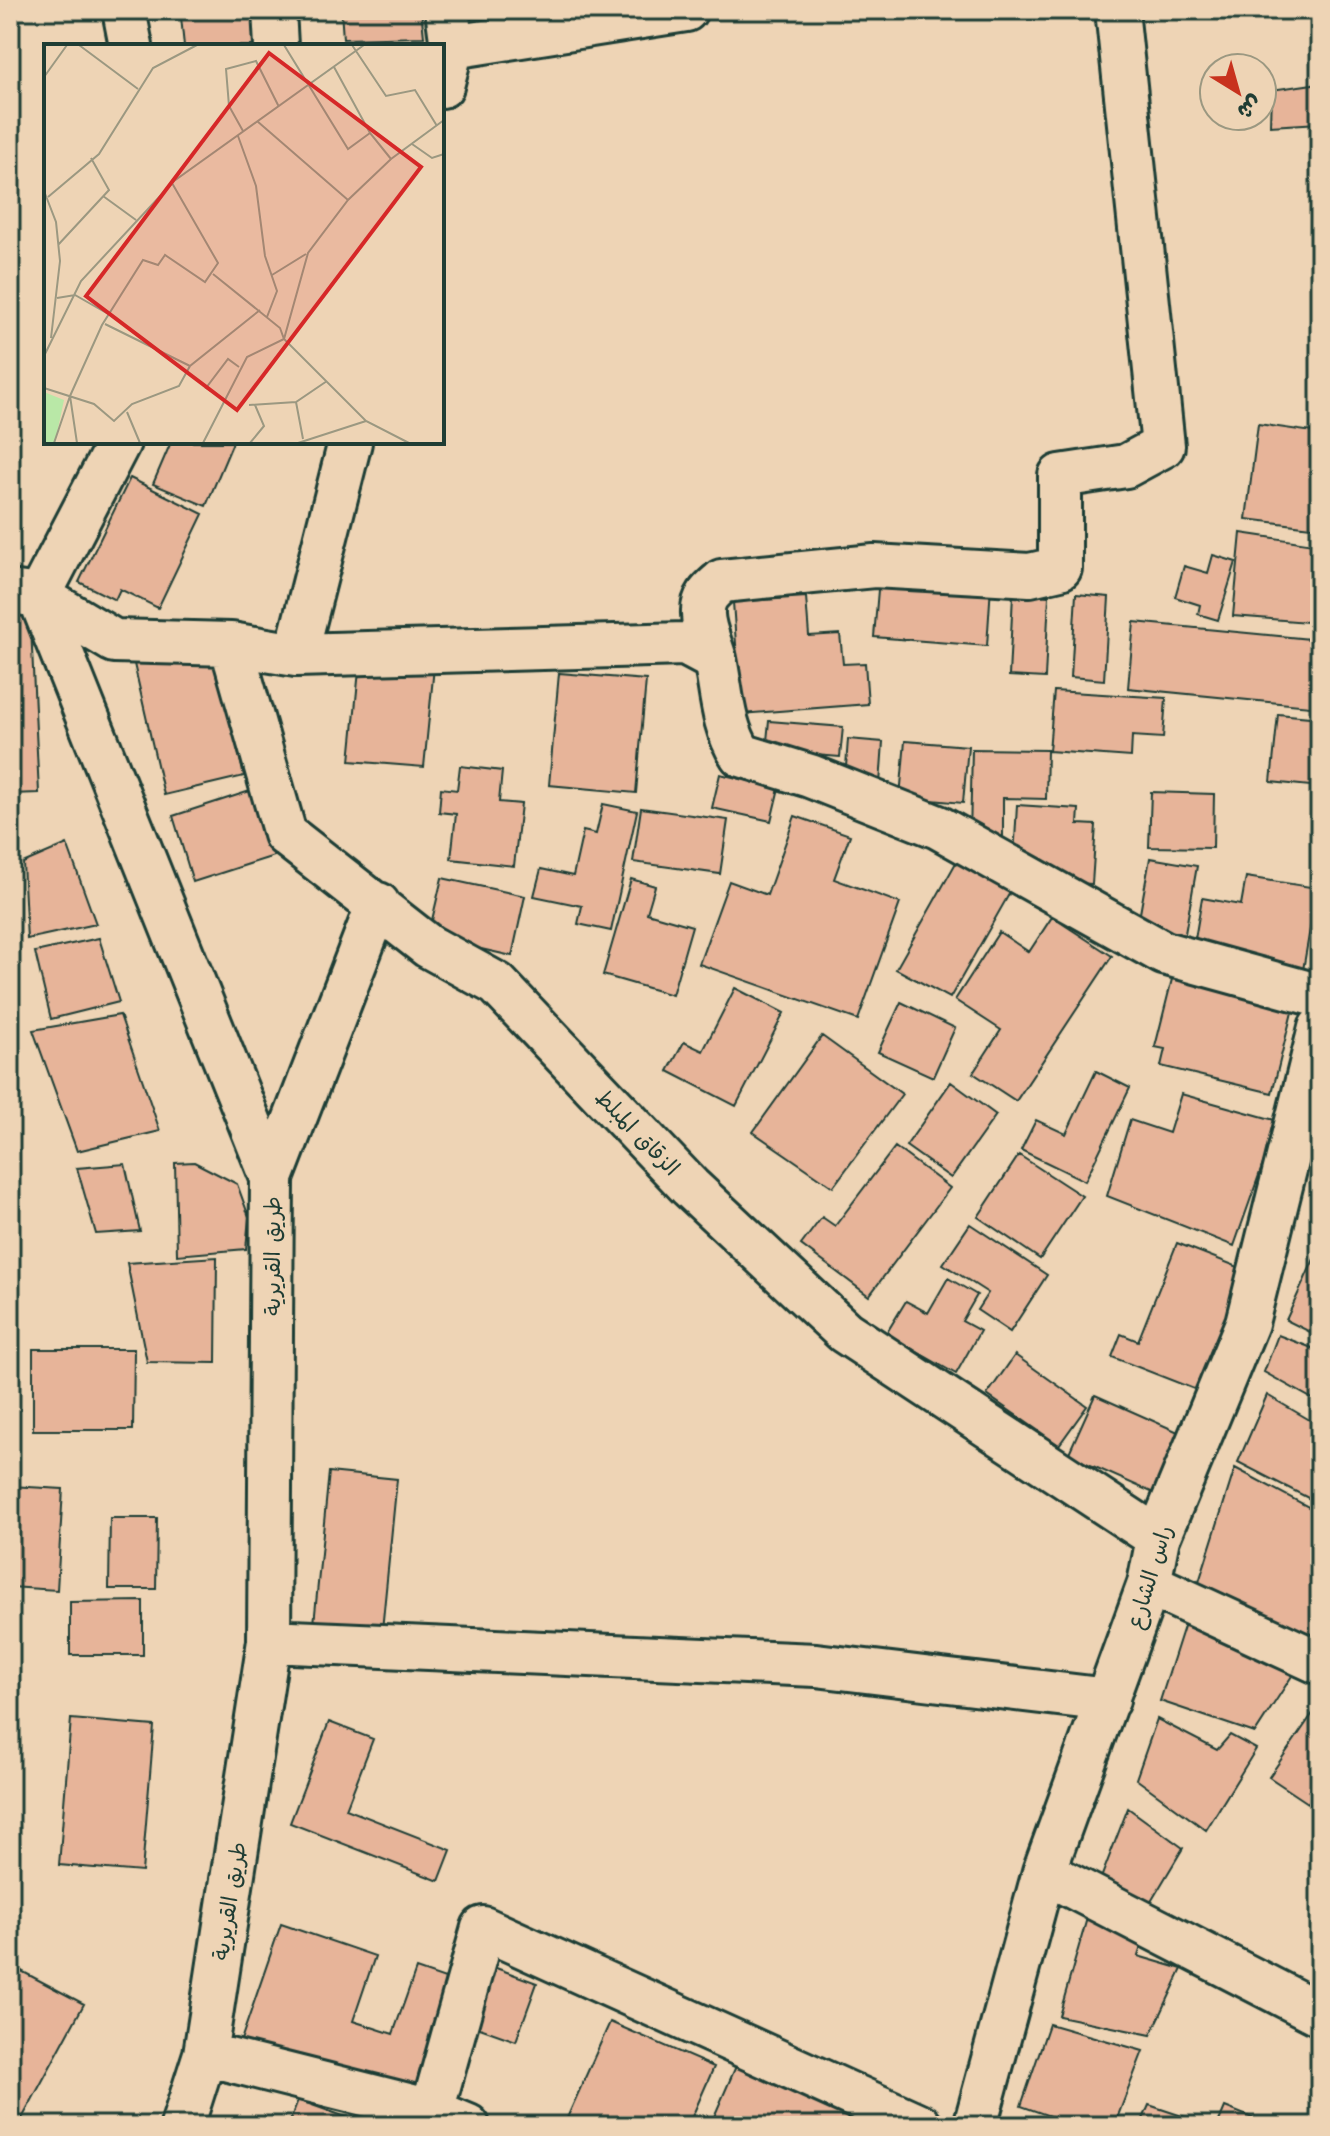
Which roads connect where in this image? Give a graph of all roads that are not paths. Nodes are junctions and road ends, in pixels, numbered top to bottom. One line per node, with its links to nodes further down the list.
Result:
1 (124, 10): 5 (street)
2 (274, 10): 6 (street)
3 (686, 10): 7 (street)
4 (1117, 10): 13 (street)
5 (131, 44)
6 (276, 44)
7 (447, 48)
8 (118, 444): 10 (street)
9 (349, 444): 12 (street)
10 (25, 594): 11 (street); 17 (street, طريق القريرية)
11 (231, 644): 12 (street); 14 (street, الزقاق المبلط)
12 (296, 655): 13 (street)
13 (715, 660): 15 (street)
14 (378, 904): 17 (street); 18 (street, الزقاق المبلط)
15 (1320, 996)
16 (1320, 1028): 18 (street, راس الشارع)
17 (272, 1178): 20 (street, طريق القريرية)
18 (1158, 1538): 19 (street, راس الشارع)
19 (1149, 1584): 21 (street); 22 (street, راس الشارع)
20 (269, 1641): 22 (street); 25 (street, طريق القريرية)
21 (1320, 1663)
22 (1108, 1700): 23 (street, راس الشارع)
23 (1044, 1872): 24 (street); 29 (street, راس الشارع)
24 (1320, 2014)
25 (205, 2054): 26 (street); 27 (street, طريق القريرية)
26 (450, 2118): 28 (street)
27 (182, 2126)
28 (921, 2126)
29 (975, 2126)

